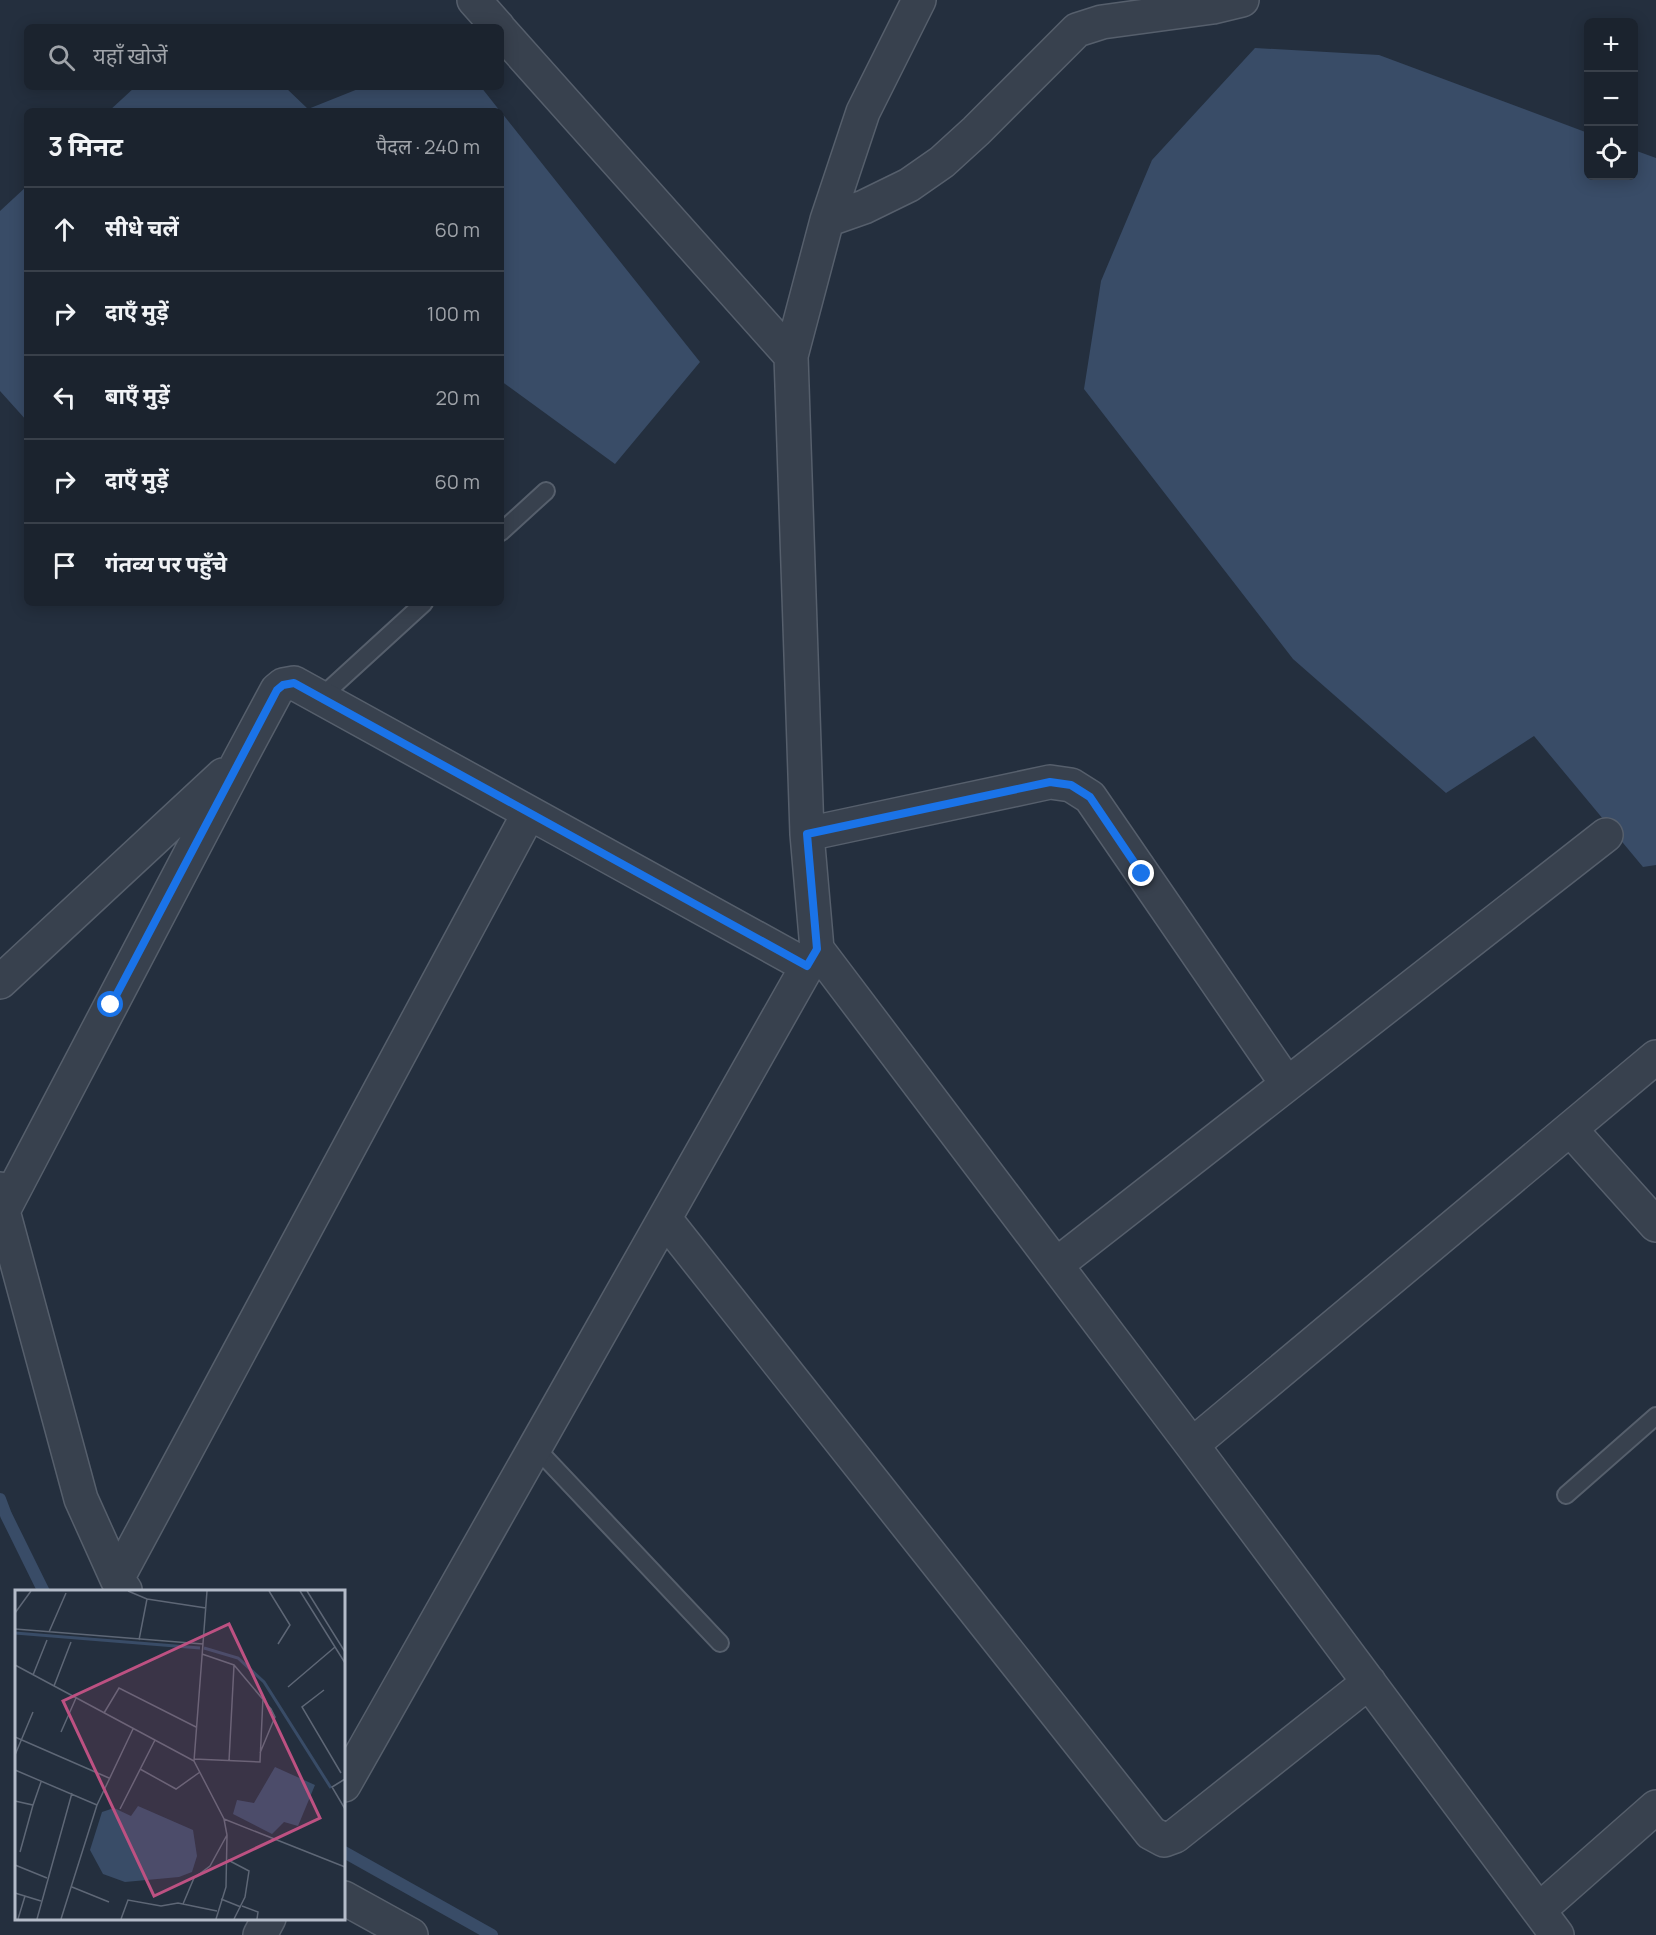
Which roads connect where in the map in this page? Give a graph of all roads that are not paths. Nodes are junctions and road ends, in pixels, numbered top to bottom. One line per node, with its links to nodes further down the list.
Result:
1 (474, 0): 4 (street)
2 (1242, 0): 6 (street)
3 (915, 2): 6 (street)
4 (495, 24)
5 (504, 34): 7 (street)
6 (827, 219): 7 (street)
7 (790, 356): 14 (street)
8 (546, 491): 9 (lane)
9 (504, 529)
10 (421, 606): 11 (lane)
11 (320, 698): 12 (street); 13 (street)
12 (240, 759): 17 (street); 21 (street)
13 (529, 813): 16 (street); 29 (street)
14 (807, 834): 16 (street); 19 (street)
15 (1606, 835): 19 (street)
16 (812, 957): 22 (street); 24 (street)
17 (0, 982)
18 (1656, 1057): 20 (street)
19 (1287, 1084): 24 (street)
20 (1570, 1129): 23 (street); 26 (street)
21 (2, 1199): 29 (street)
22 (665, 1219): 27 (street); 31 (street)
23 (1656, 1225)
24 (1056, 1265): 26 (street)
25 (1656, 1416): 28 (lane)
26 (1192, 1445): 31 (street)
27 (536, 1448): 30 (lane); 32 (street)
28 (1566, 1495)
29 (122, 1585)
30 (720, 1643)
31 (1369, 1682): 36 (street)
32 (345, 1783)
33 (1656, 1807): 36 (street)
34 (345, 1899): 38 (street)
35 (268, 1920): 37 (street)
36 (1548, 1922)
37 (260, 1935)
38 (411, 1935)

